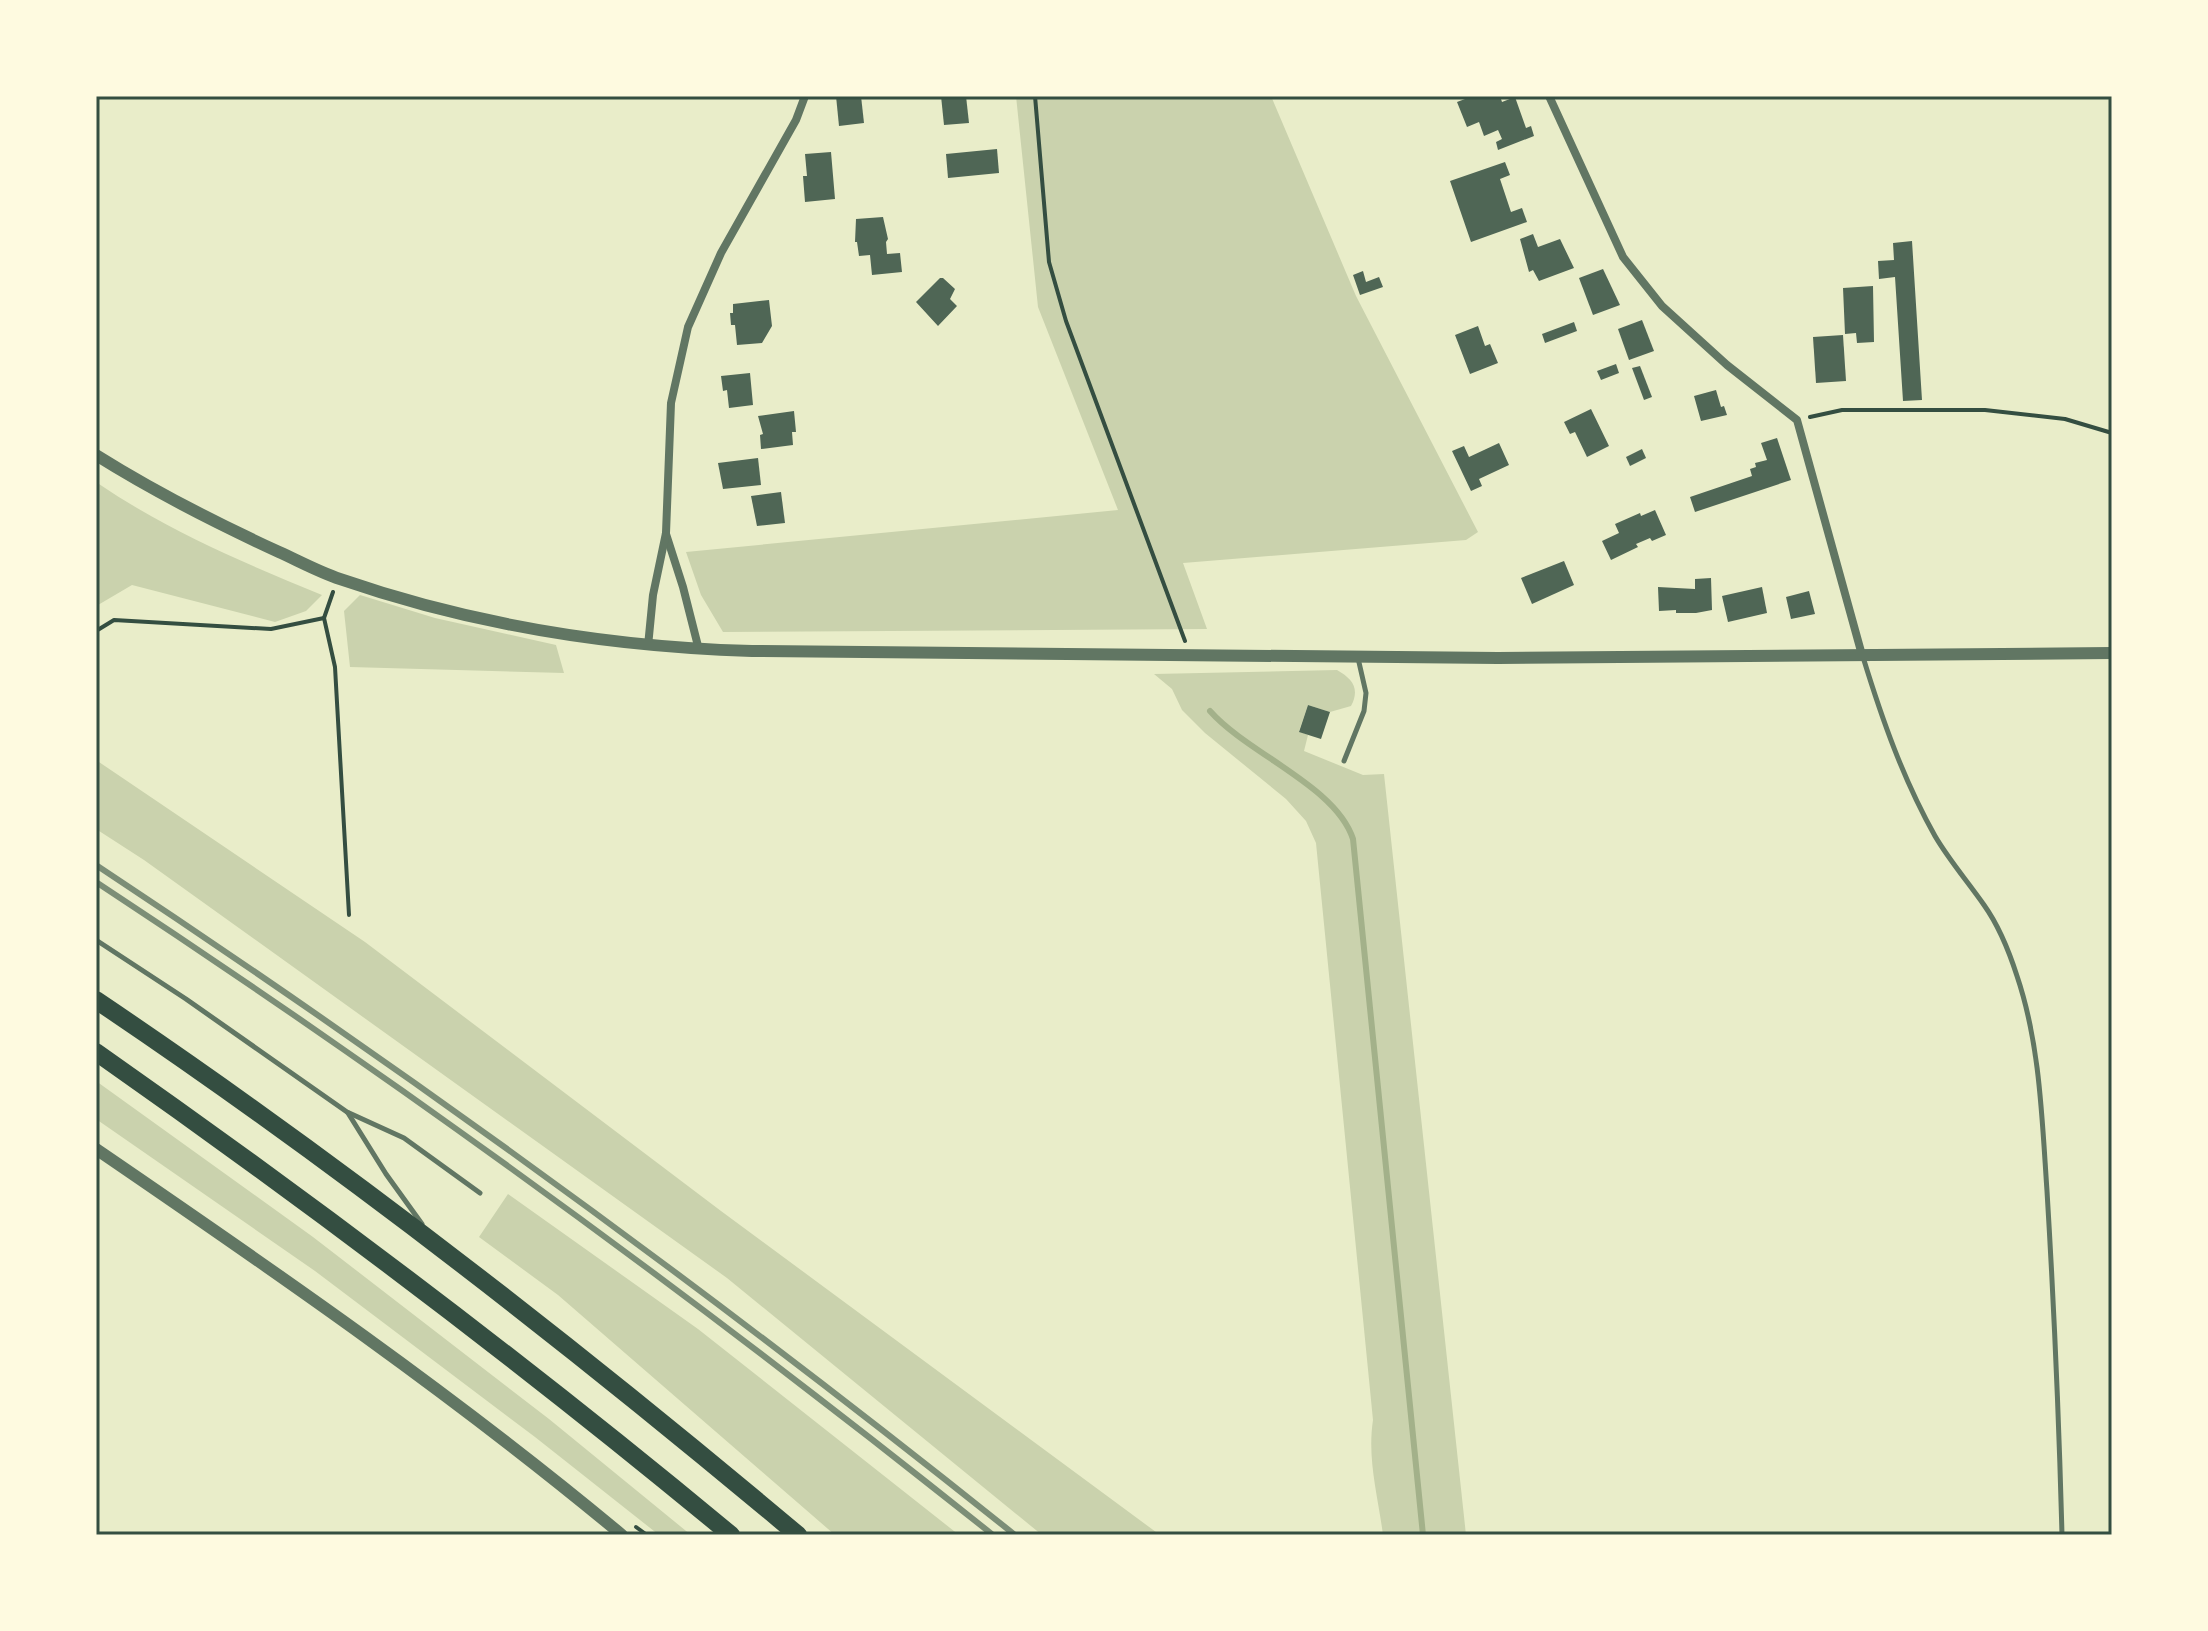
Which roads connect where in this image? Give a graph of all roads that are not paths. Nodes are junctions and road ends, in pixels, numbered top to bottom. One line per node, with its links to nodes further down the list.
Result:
1 (805, 96): 4 (street)
2 (1549, 96): 8 (street)
3 (96, 455): 5 (street)
4 (666, 533): 5 (street); 6 (street)
5 (648, 646): 6 (street)
6 (699, 650): 9 (street)
7 (2112, 653): 8 (street)
8 (1862, 655): 9 (street); 21 (lane)
9 (1357, 657): 10 (lane)
10 (1344, 761)
11 (96, 940): 14 (lane)
12 (96, 1000): 17 (highway)
13 (96, 1052): 19 (highway)
14 (347, 1112): 16 (lane); 17 (lane)
15 (96, 1149): 18 (street)
16 (480, 1193)
17 (437, 1245): 20 (highway)
18 (622, 1535)
19 (731, 1535)
20 (798, 1535)
21 (2062, 1535)

